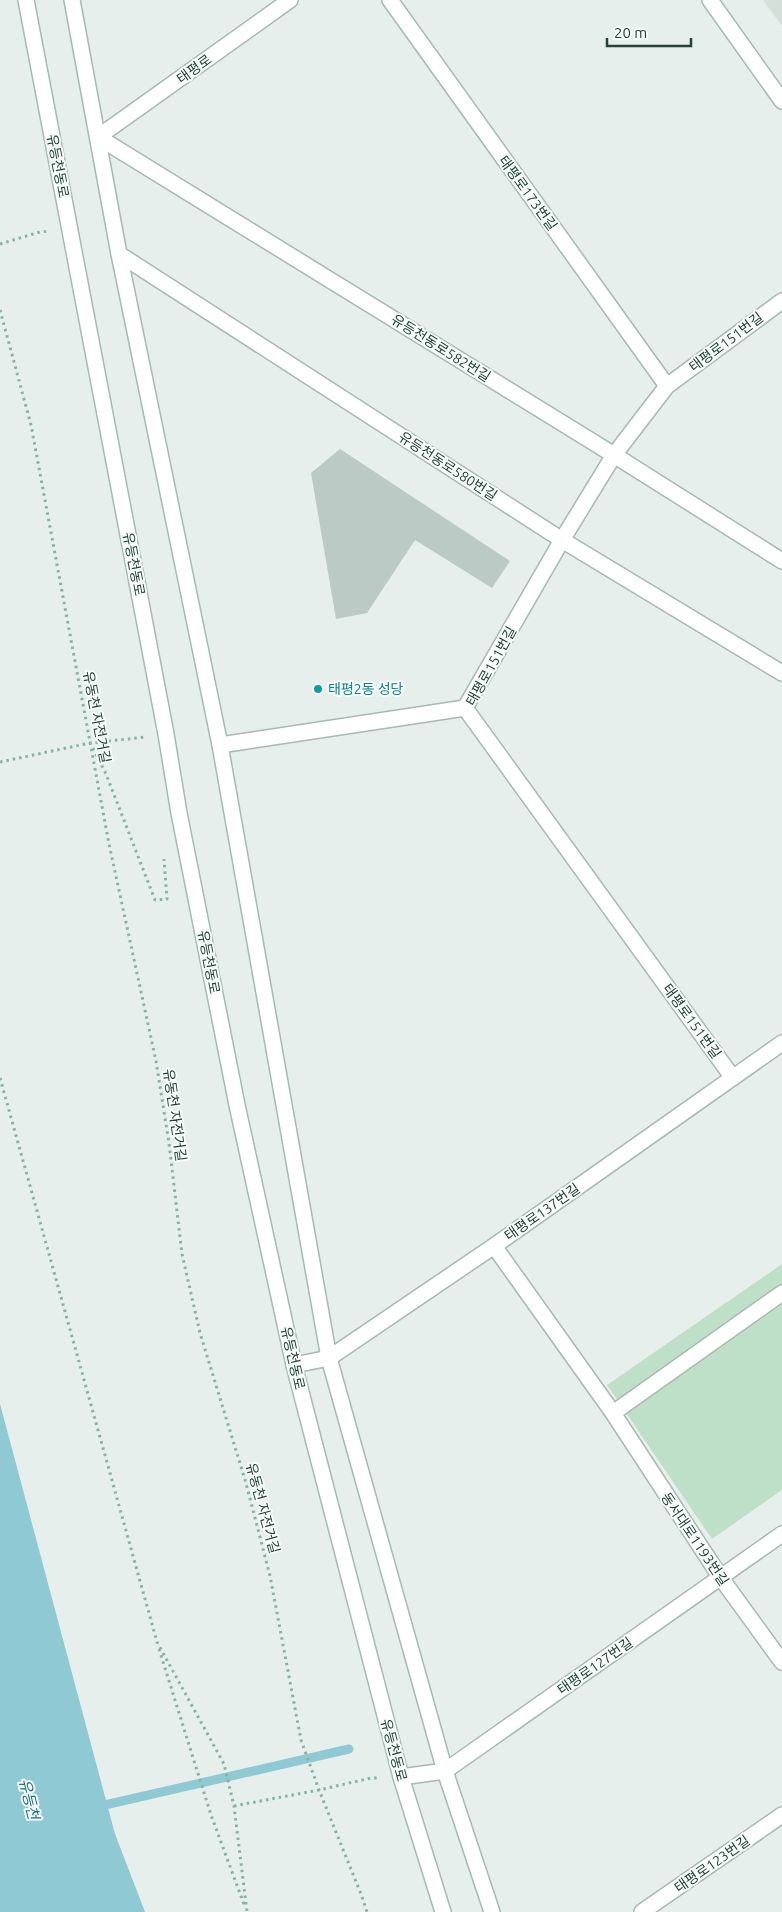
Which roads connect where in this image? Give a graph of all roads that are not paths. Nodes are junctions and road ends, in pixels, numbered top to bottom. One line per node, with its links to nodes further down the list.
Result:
1 (26, 0): 22 (street, 유등천동로)
2 (72, 0): 7 (street)
3 (290, 0): 7 (street, 태평로)
4 (390, 0): 10 (street, 태평로173번길)
5 (710, 0): 6 (street)
6 (782, 101)
7 (98, 137): 8 (street); 11 (street, 유등천동로582번길)
8 (119, 254): 12 (street, 유등천동로580번길); 16 (street)
9 (782, 301): 10 (street, 태평로151번길)
10 (667, 386): 11 (street, 태평로151번길)
11 (614, 455): 12 (street, 태평로151번길); 13 (street, 유등천동로582번길)
12 (562, 540): 14 (street, 유등천동로580번길); 15 (street, 태평로151번길)
13 (782, 562)
14 (782, 673)
15 (466, 708): 16 (street); 18 (street, 태평로151번길)
16 (220, 746): 21 (street)
17 (782, 1042): 18 (street, 태평로137번길)
18 (733, 1078): 19 (street, 태평로137번길)
19 (494, 1246): 21 (street, 태평로137번길); 23 (street, 동서대로1193번길)
20 (782, 1292): 23 (street)
21 (329, 1358): 22 (street, 태평로137번길); 27 (street)
22 (294, 1365): 28 (street, 유등천동로)
23 (613, 1413): 25 (street, 동서대로1193번길)
24 (782, 1534): 25 (street, 태평로127번길)
25 (721, 1578): 26 (street, 동서대로1193번길); 27 (street, 태평로127번길)
26 (782, 1662)
27 (445, 1771): 28 (street, 태평로127번길); 31 (street)
28 (401, 1777): 30 (street, 유등천동로)
29 (782, 1815): 32 (street, 태평로123번길)
30 (443, 1912)
31 (492, 1912)
32 (642, 1912)

